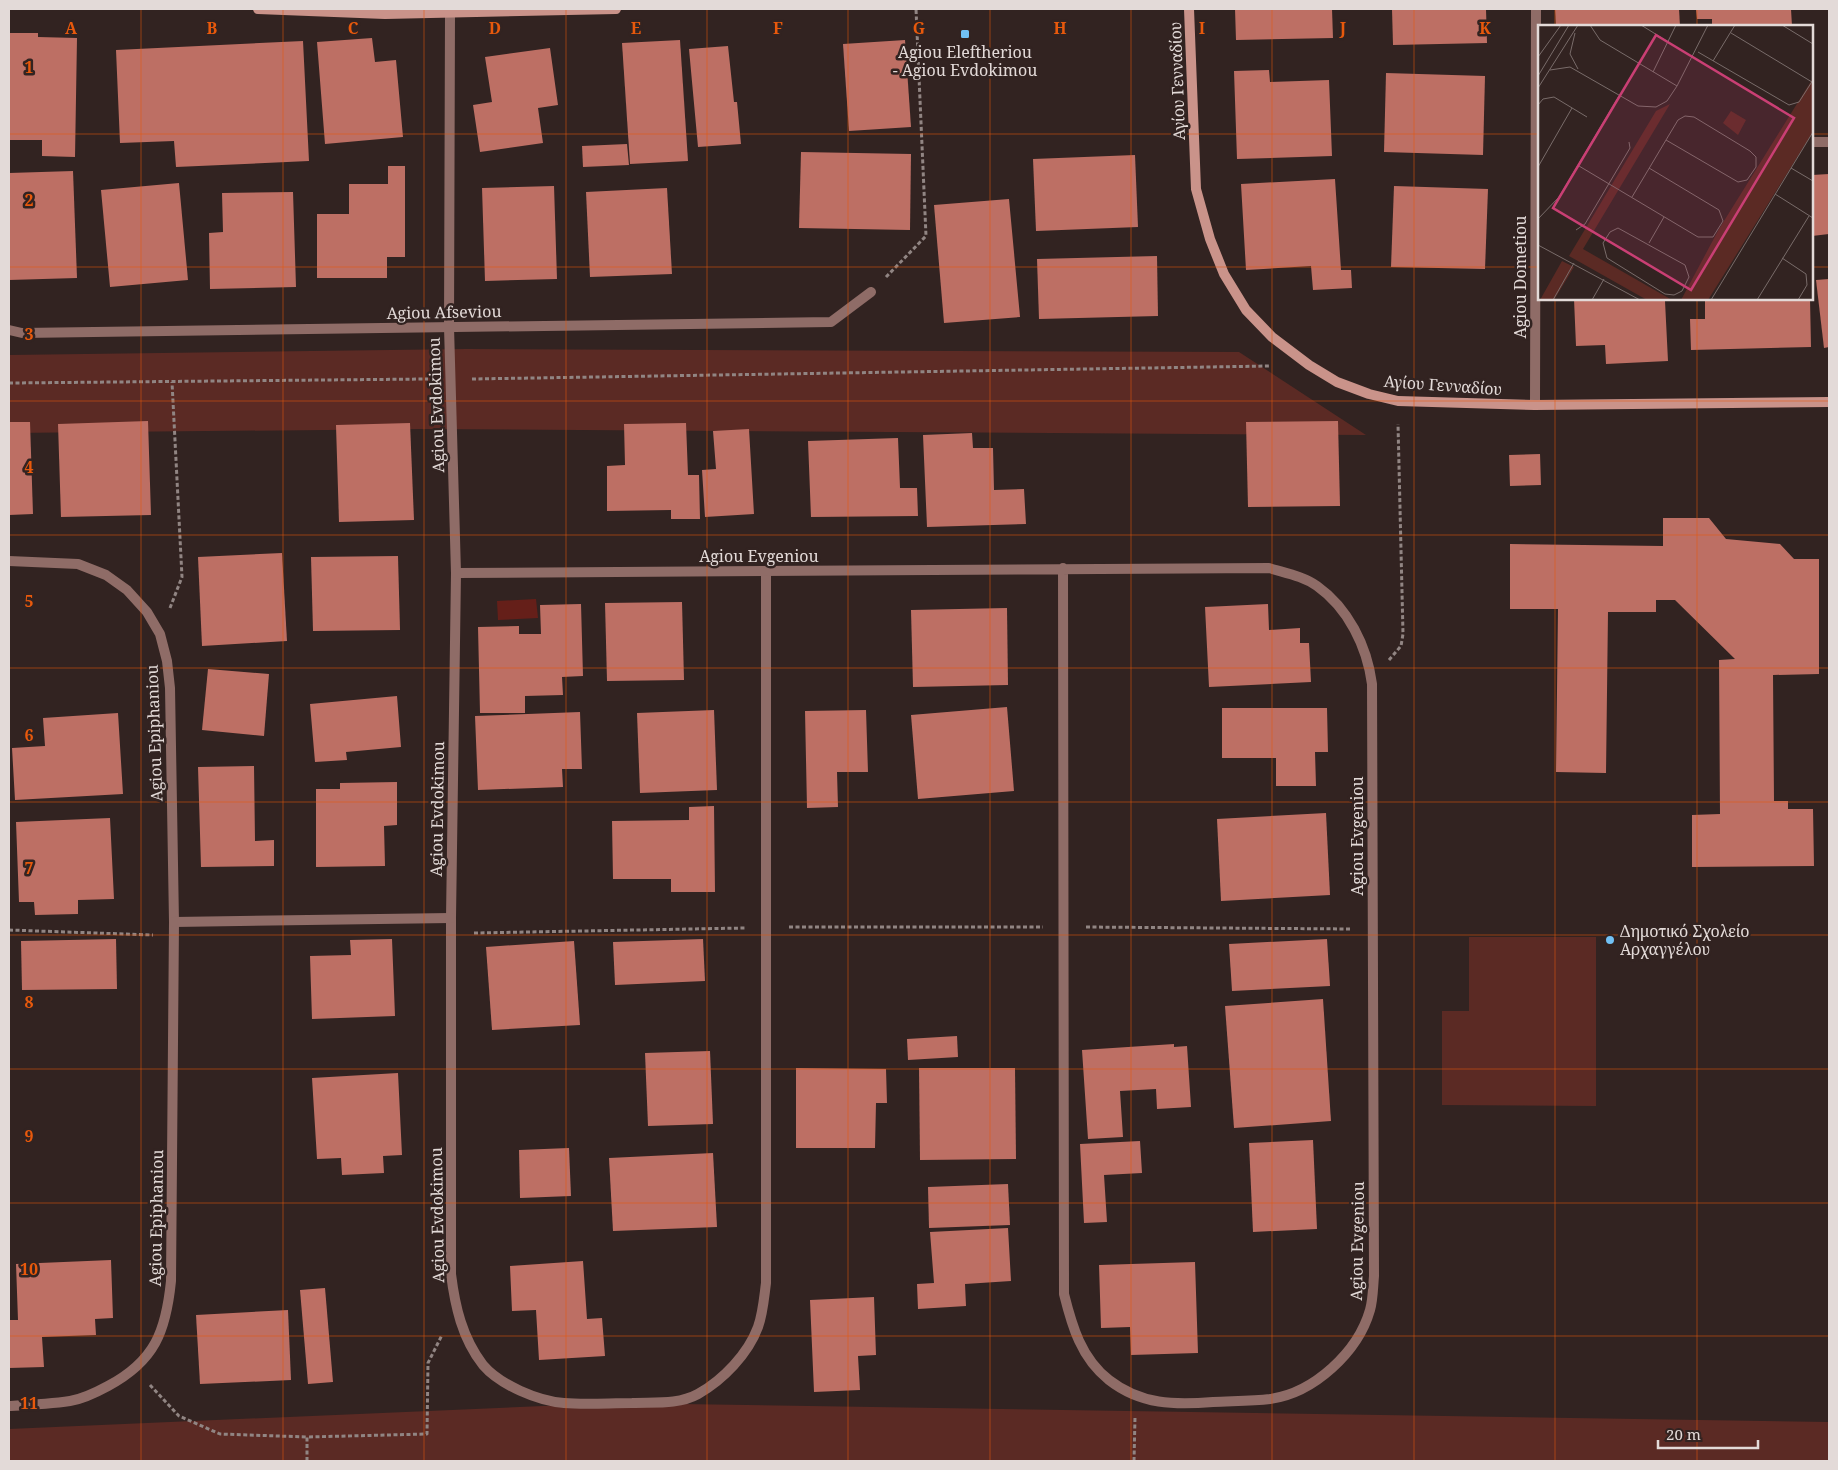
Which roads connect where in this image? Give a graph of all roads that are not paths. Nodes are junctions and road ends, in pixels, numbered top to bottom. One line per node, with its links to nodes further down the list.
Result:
1 (258, 9): 5 (street)
2 (616, 9): 5 (street)
3 (1189, 9): 13 (street, Αγίου Γενναδίου)
4 (1536, 9): 8 (street, Agiou Dometiou)
5 (450, 13): 10 (street, Agiou Evdokimou)
6 (1813, 142): 7 (street)
7 (1829, 142)
8 (1537, 148): 13 (street, Agiou Dometiou)
9 (871, 292): 10 (street, Agiou Afseviou)
10 (449, 327): 11 (street, Agiou Afseviou); 17 (street, Agiou Evdokimou)
11 (9, 330)
12 (1829, 402): 13 (street, Αγίου Γενναδίου)
13 (1535, 405)
14 (9, 561): 19 (street, Agiou Epiphaniou)
15 (1062, 568): 15 (street, Agiou Evgeniou); 16 (street, Agiou Evgeniou)
16 (766, 571): 17 (street, Agiou Evgeniou); 18 (street, Agiou Evdokimou)
17 (456, 572): 18 (street, Agiou Evdokimou)
18 (451, 918): 19 (street)
19 (174, 922): 20 (street, Agiou Epiphaniou)
20 (9, 1406)

